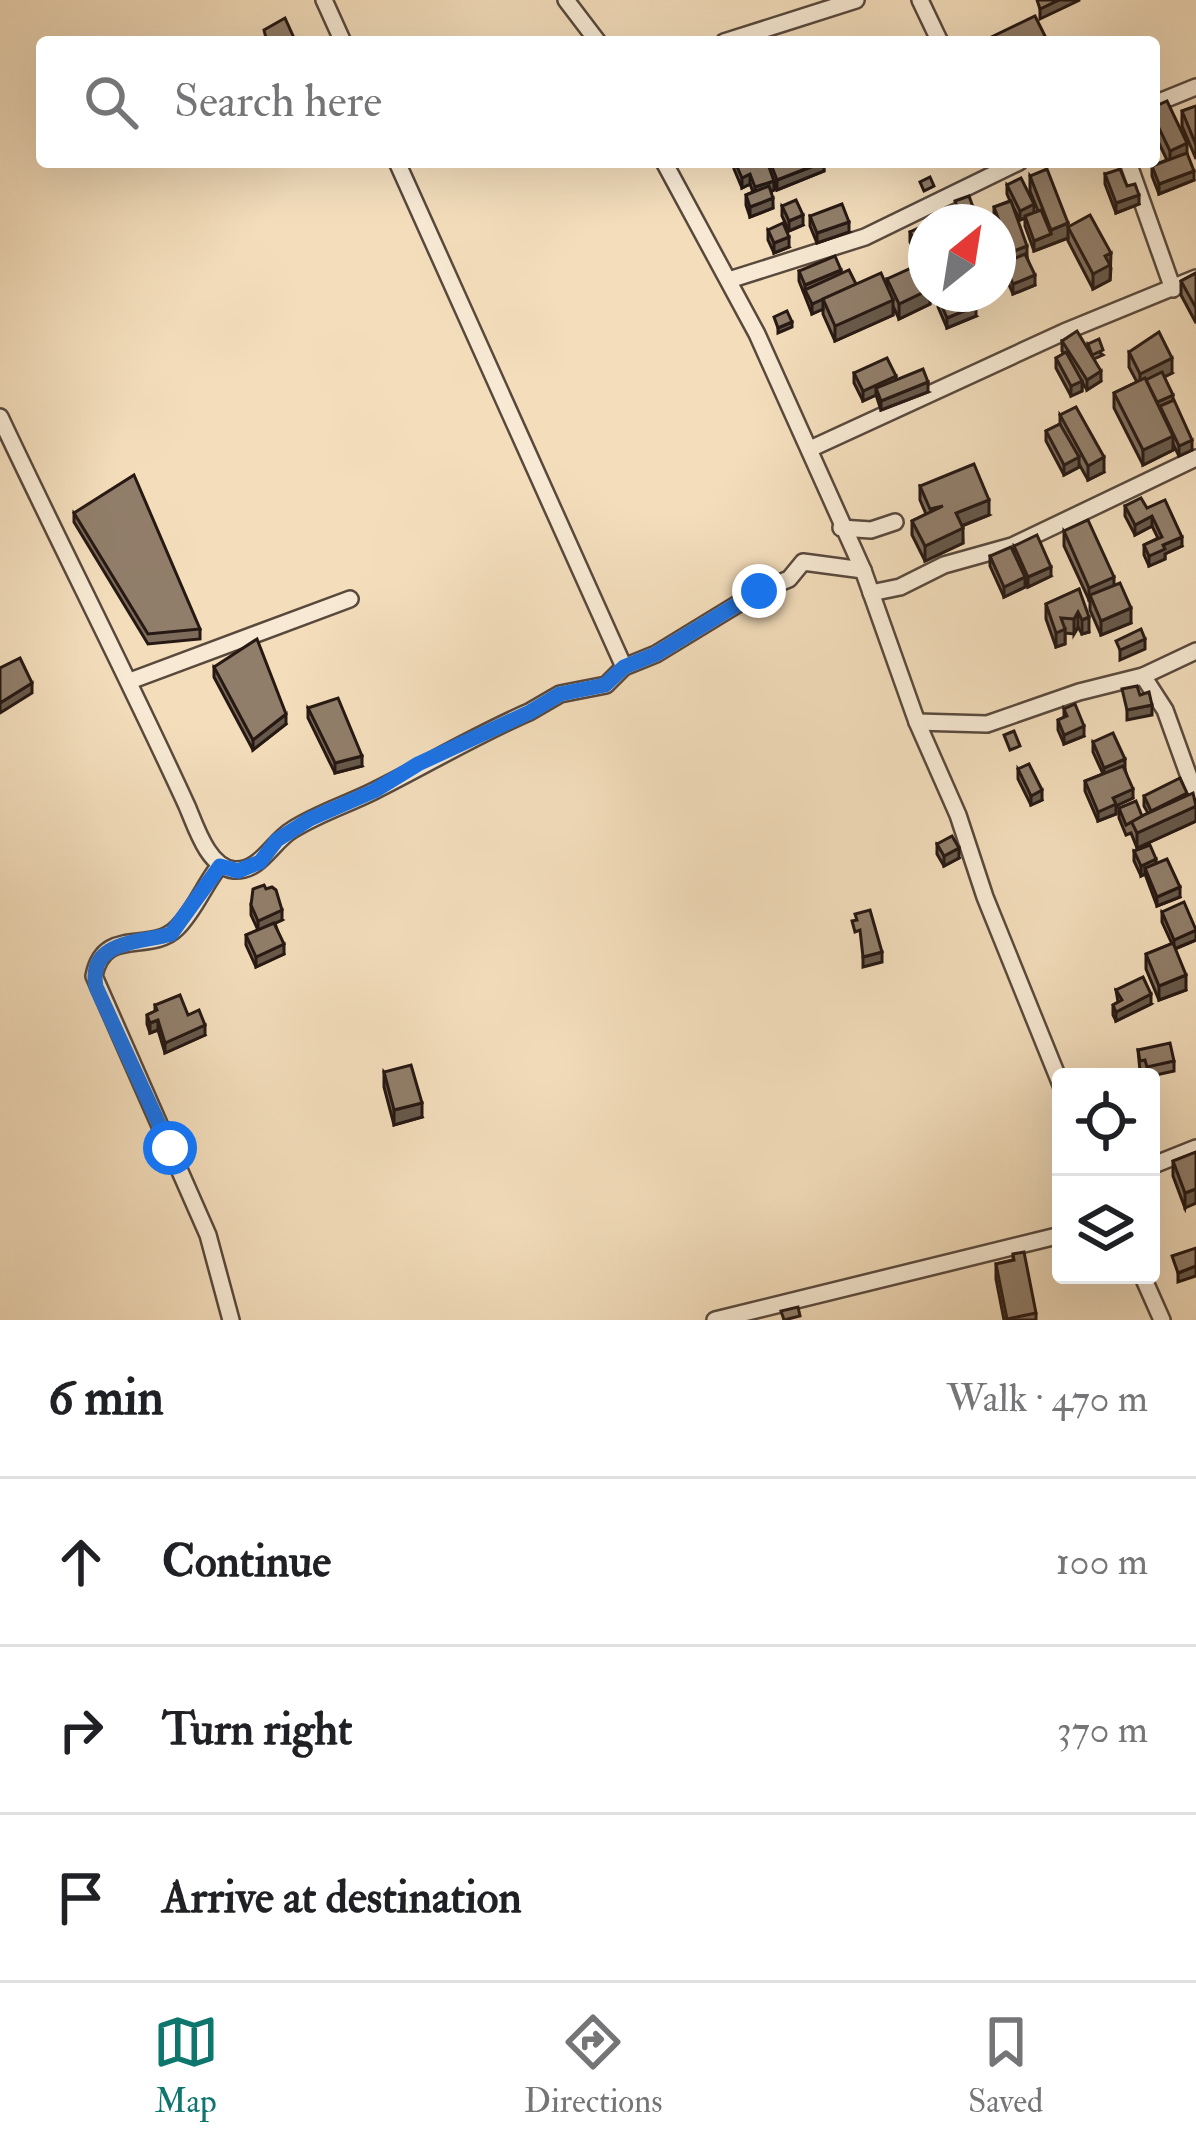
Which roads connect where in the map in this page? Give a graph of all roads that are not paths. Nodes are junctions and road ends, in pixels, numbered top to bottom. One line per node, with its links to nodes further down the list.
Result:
1 (324, 0): 5 (street)
2 (566, 0): 6 (street)
3 (856, 0): 7 (street)
4 (920, 0): 8 (street)
5 (340, 36)
6 (593, 36)
7 (743, 36)
8 (937, 36)
9 (1196, 87): 10 (street)
10 (1160, 102)
11 (401, 168): 28 (street)
12 (667, 168): 16 (street)
13 (994, 168): 16 (street)
14 (1130, 168): 17 (street)
15 (1196, 278): 17 (street)
16 (729, 280): 20 (street)
17 (1173, 289): 20 (street)
18 (0, 417): 19 (street)
19 (5, 440): 30 (street)
20 (810, 449): 23 (street)
21 (1196, 458): 25 (street)
22 (896, 523): 23 (street)
23 (841, 528): 24 (street)
24 (863, 570): 25 (street); 28 (street)
25 (871, 592): 31 (street)
26 (350, 599): 30 (street)
27 (1196, 651): 29 (street)
28 (624, 667): 33 (street)
29 (1144, 676): 31 (street); 32 (street)
30 (130, 681): 33 (street)
31 (917, 722): 34 (street)
32 (1196, 796)
33 (220, 866): 39 (street)
34 (1054, 1068)
35 (1196, 1148): 36 (street)
36 (1160, 1162)
37 (1052, 1237): 40 (street)
38 (1146, 1284): 41 (street)
39 (231, 1320)
40 (715, 1320)
41 (1162, 1320)

